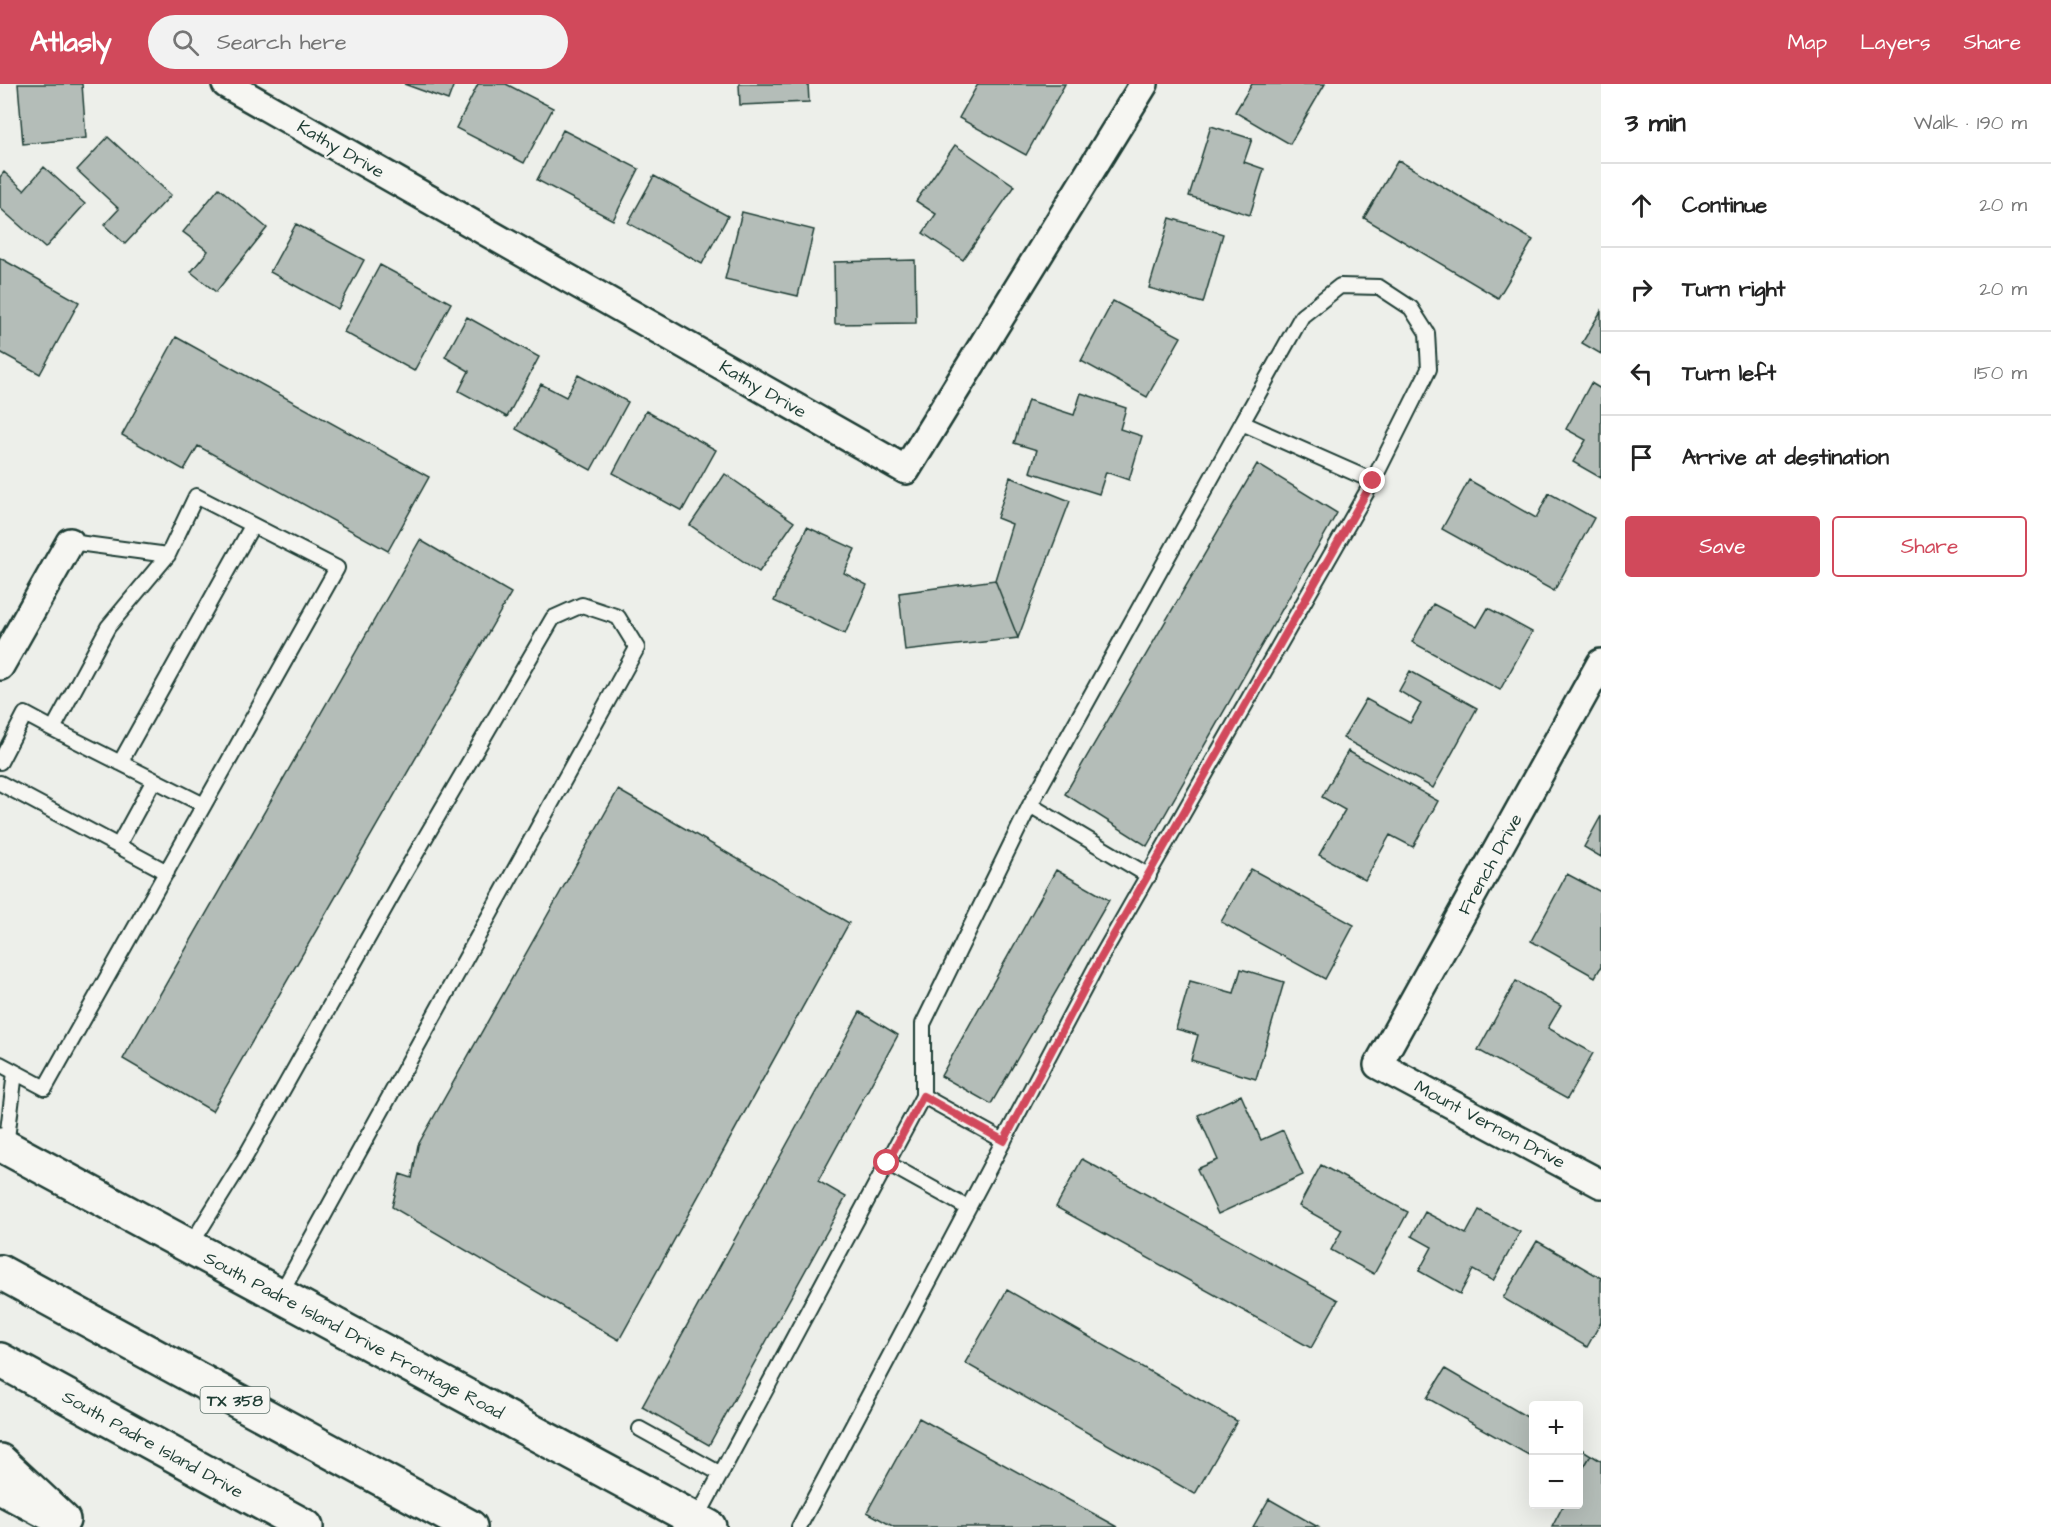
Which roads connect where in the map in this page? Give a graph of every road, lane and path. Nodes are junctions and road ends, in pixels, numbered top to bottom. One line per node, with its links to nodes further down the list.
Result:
1 (226, 84): 2 (street, Kathy Drive)
2 (1144, 84)
3 (1242, 423): 4 (lane); 4 (lane); 17 (lane)
4 (1373, 481): 20 (lane)
5 (252, 526): 7 (lane); 13 (lane); 16 (lane)
6 (70, 542): 7 (lane); 9 (street)
7 (168, 555): 10 (lane)
8 (1601, 663): 22 (street, French Drive)
9 (0, 666)
10 (53, 729): 11 (lane); 13 (lane)
11 (6, 736): 12 (lane)
12 (0, 762)
13 (120, 763): 14 (lane)
14 (154, 780): 16 (lane); 18 (lane)
15 (0, 783): 18 (lane)
16 (204, 805): 19 (lane)
17 (1030, 805): 20 (lane); 24 (lane)
18 (118, 846): 19 (lane)
19 (167, 872): 23 (lane)
20 (1149, 876): 25 (lane)
21 (0, 1065): 23 (lane)
22 (1378, 1065): 28 (street, Mount Vernon Drive)
23 (15, 1072): 26 (lane)
24 (923, 1096): 25 (lane); 27 (lane)
25 (1004, 1141): 29 (lane)
26 (3, 1145): 30 (main road, South Padre Island Drive Frontage Road)
27 (887, 1163): 29 (lane); 36 (lane)
28 (1601, 1184)
29 (968, 1208): 42 (lane)
30 (190, 1246): 32 (main road, South Padre Island Drive Frontage Road); 32 (lane)
31 (0, 1272): 41 (main road, TX 358)
32 (280, 1295): 39 (main road, South Padre Island Drive Frontage Road)
33 (0, 1360): 40 (main road, South Padre Island Drive)
34 (640, 1429): 36 (lane)
35 (0, 1461): 38 (main road)
36 (721, 1474): 39 (lane)
37 (0, 1487): 38 (main road)
38 (69, 1523)
39 (703, 1524)
40 (306, 1527)
41 (470, 1527)
42 (799, 1527)

